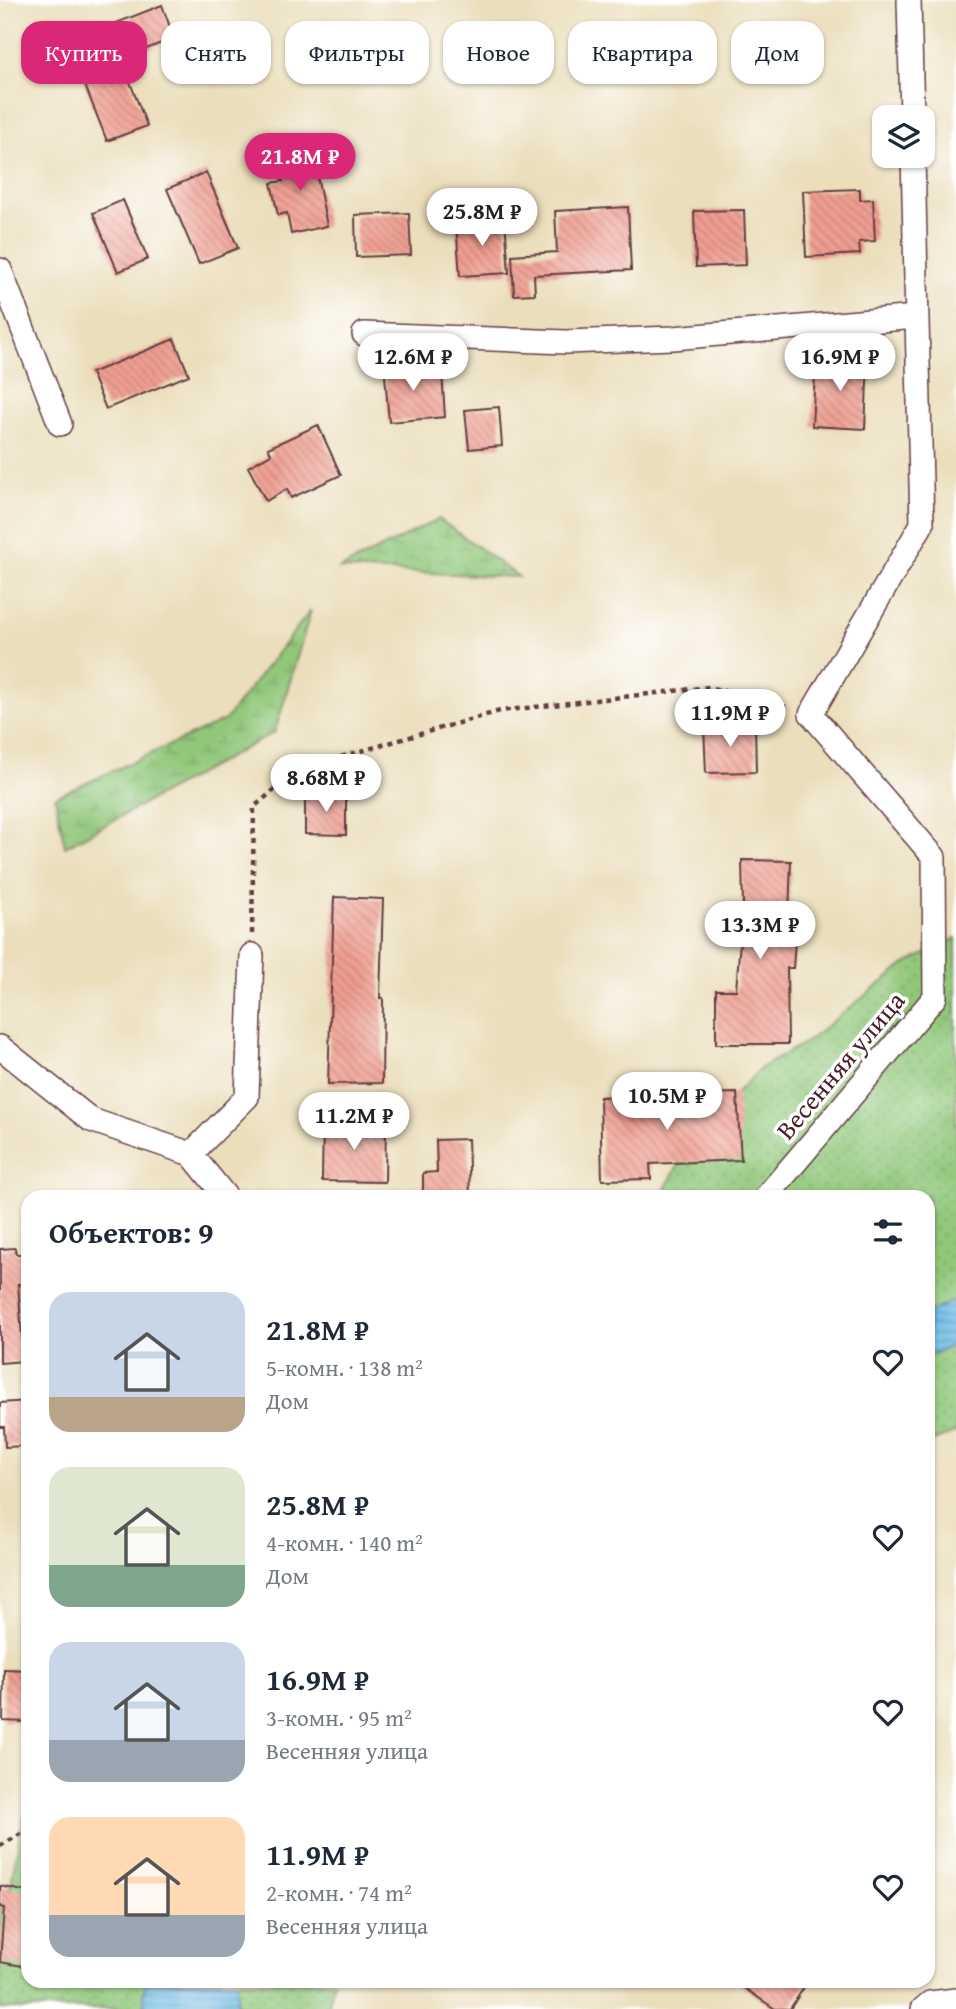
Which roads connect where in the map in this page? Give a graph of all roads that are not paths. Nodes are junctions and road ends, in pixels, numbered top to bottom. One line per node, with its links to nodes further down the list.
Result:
1 (909, 0): 2 (street)
2 (912, 105)
3 (913, 168): 5 (street)
4 (0, 271): 7 (street)
5 (916, 317): 6 (street); 12 (street, Весенняя улица)
6 (364, 334)
7 (61, 424)
8 (251, 955): 10 (street)
9 (0, 1047): 10 (street)
10 (191, 1154): 11 (street)
11 (220, 1190)
12 (772, 1190)
13 (956, 2000): 14 (street)
14 (923, 2009)

